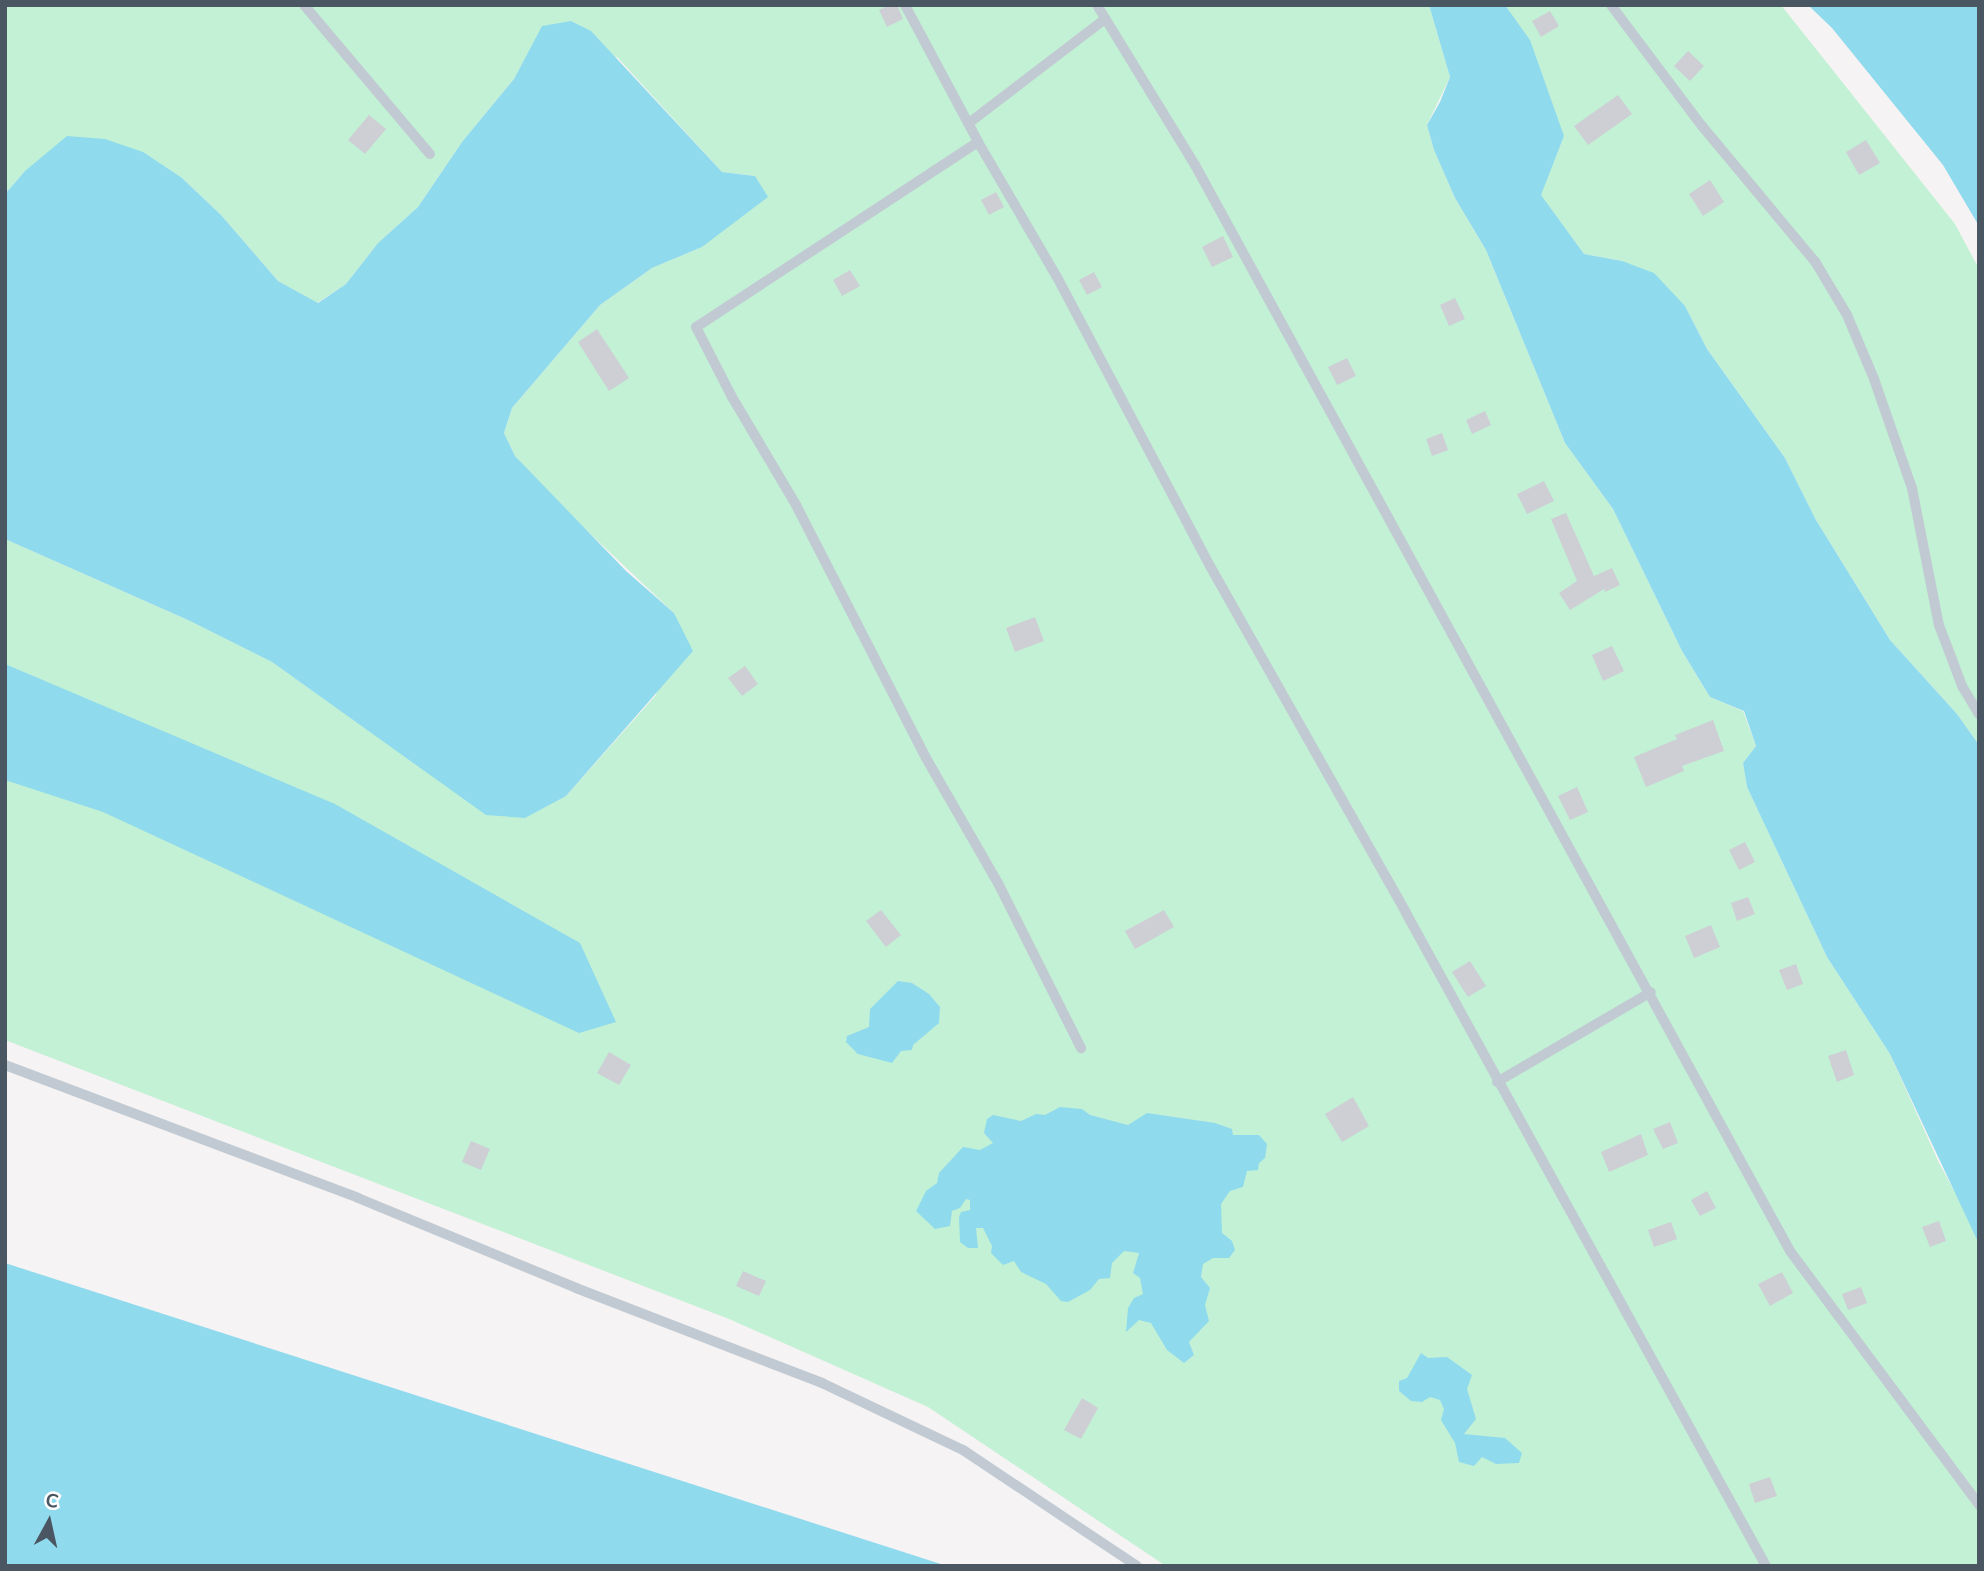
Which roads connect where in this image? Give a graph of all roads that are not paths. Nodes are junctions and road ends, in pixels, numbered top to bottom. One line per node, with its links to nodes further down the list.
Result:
1 (304, 5): 8 (lane)
2 (905, 5): 6 (lane)
3 (1097, 5): 5 (lane)
4 (1611, 5): 9 (lane)
5 (1105, 19): 6 (lane); 10 (lane)
6 (969, 123): 7 (lane)
7 (978, 142): 11 (lane); 13 (lane)
8 (430, 154)
9 (1979, 714)
10 (1651, 992): 13 (lane); 14 (lane)
11 (1081, 1048)
12 (5, 1065): 15 (lane)
13 (1497, 1082): 16 (lane)
14 (1979, 1505)
15 (1138, 1566)
16 (1766, 1566)

